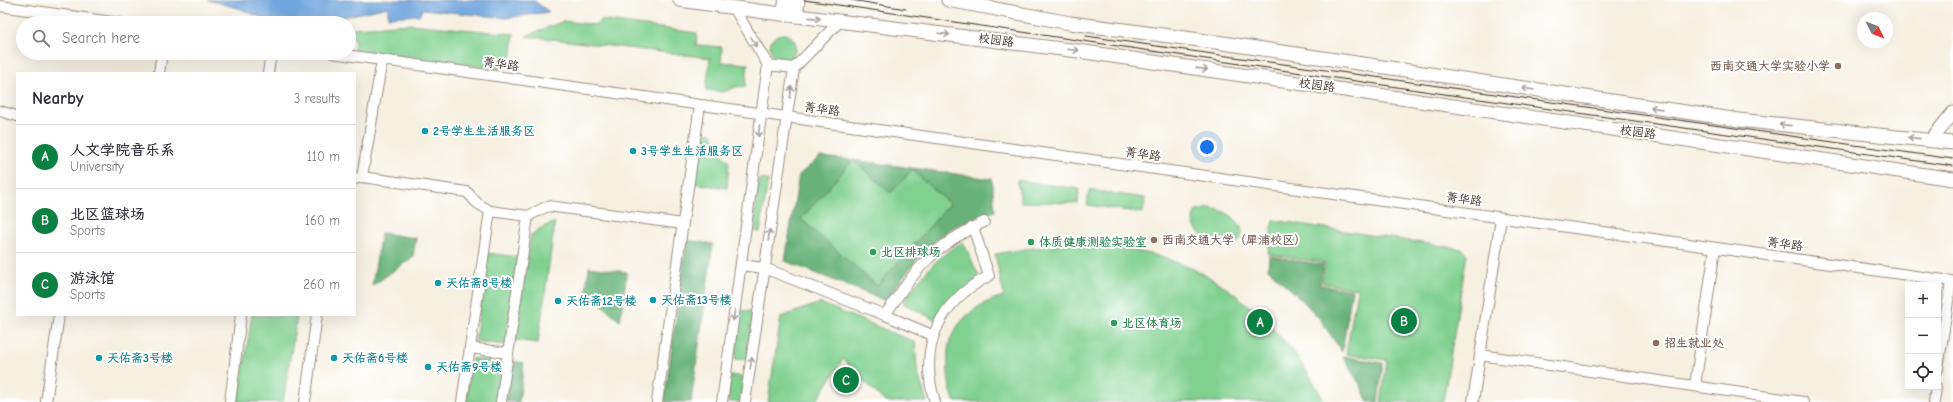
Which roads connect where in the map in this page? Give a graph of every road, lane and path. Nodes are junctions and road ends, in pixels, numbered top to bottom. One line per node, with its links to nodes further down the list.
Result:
1 (680, 0): 6 (street, 校园路)
2 (786, 0): 7 (street)
3 (798, 0): 7 (street)
4 (948, 0): 24 (street, one-way to 4)
5 (0, 6): 8 (street)
6 (734, 8): 7 (street, 校园路); 14 (street, one-way to 14)
7 (789, 15): 9 (street, 校园路, one-way to 9)
8 (70, 16)
9 (841, 20): 15 (street); 27 (street, 校园路, one-way to 27)
10 (356, 56): 13 (street, 菁华路)
11 (161, 60): 16 (street)
12 (270, 60): 17 (street)
13 (382, 60): 18 (street, 菁华路); 26 (street)
14 (768, 65): 15 (street); 20 (street)
15 (794, 68): 23 (street, one-way to 15)
16 (160, 72)
17 (268, 72)
18 (700, 105): 20 (street, 菁华路); 32 (street)
19 (0, 111): 22 (street)
20 (761, 113): 23 (street, 菁华路); 35 (street, one-way to 35)
21 (1953, 113): 24 (street)
22 (16, 116)
23 (788, 117): 30 (street, 菁华路); 36 (street, one-way to 23)
24 (1931, 140): 25 (street)
25 (1953, 143)
26 (358, 178): 28 (street)
27 (1953, 179)
28 (490, 211): 29 (street); 42 (street)
29 (528, 216): 32 (street); 43 (street)
30 (1501, 218): 34 (street, 菁华路); 45 (street)
31 (984, 222): 33 (street)
32 (683, 224): 53 (street)
33 (973, 227): 37 (street); 41 (street)
34 (1714, 248): 44 (street, 菁华路); 46 (street)
35 (741, 265): 36 (street); 54 (street, one-way to 54)
36 (764, 268): 37 (street); 55 (street, one-way to 36)
37 (885, 315): 41 (street)
38 (59, 316): 48 (street)
39 (241, 316): 49 (street)
40 (317, 316): 50 (street)
41 (932, 335): 56 (street)
42 (470, 348): 43 (street); 51 (street)
43 (508, 353): 52 (street)
44 (1940, 354)
45 (1480, 356): 46 (street); 57 (street)
46 (1695, 386): 58 (street)
47 (1936, 390): 59 (street)
48 (46, 402)
49 (230, 402)
50 (305, 402)
51 (462, 402)
52 (501, 402)
53 (657, 402)
54 (722, 402)
55 (745, 402)
56 (936, 402)
57 (1473, 402)
58 (1803, 402)
59 (1934, 402)

